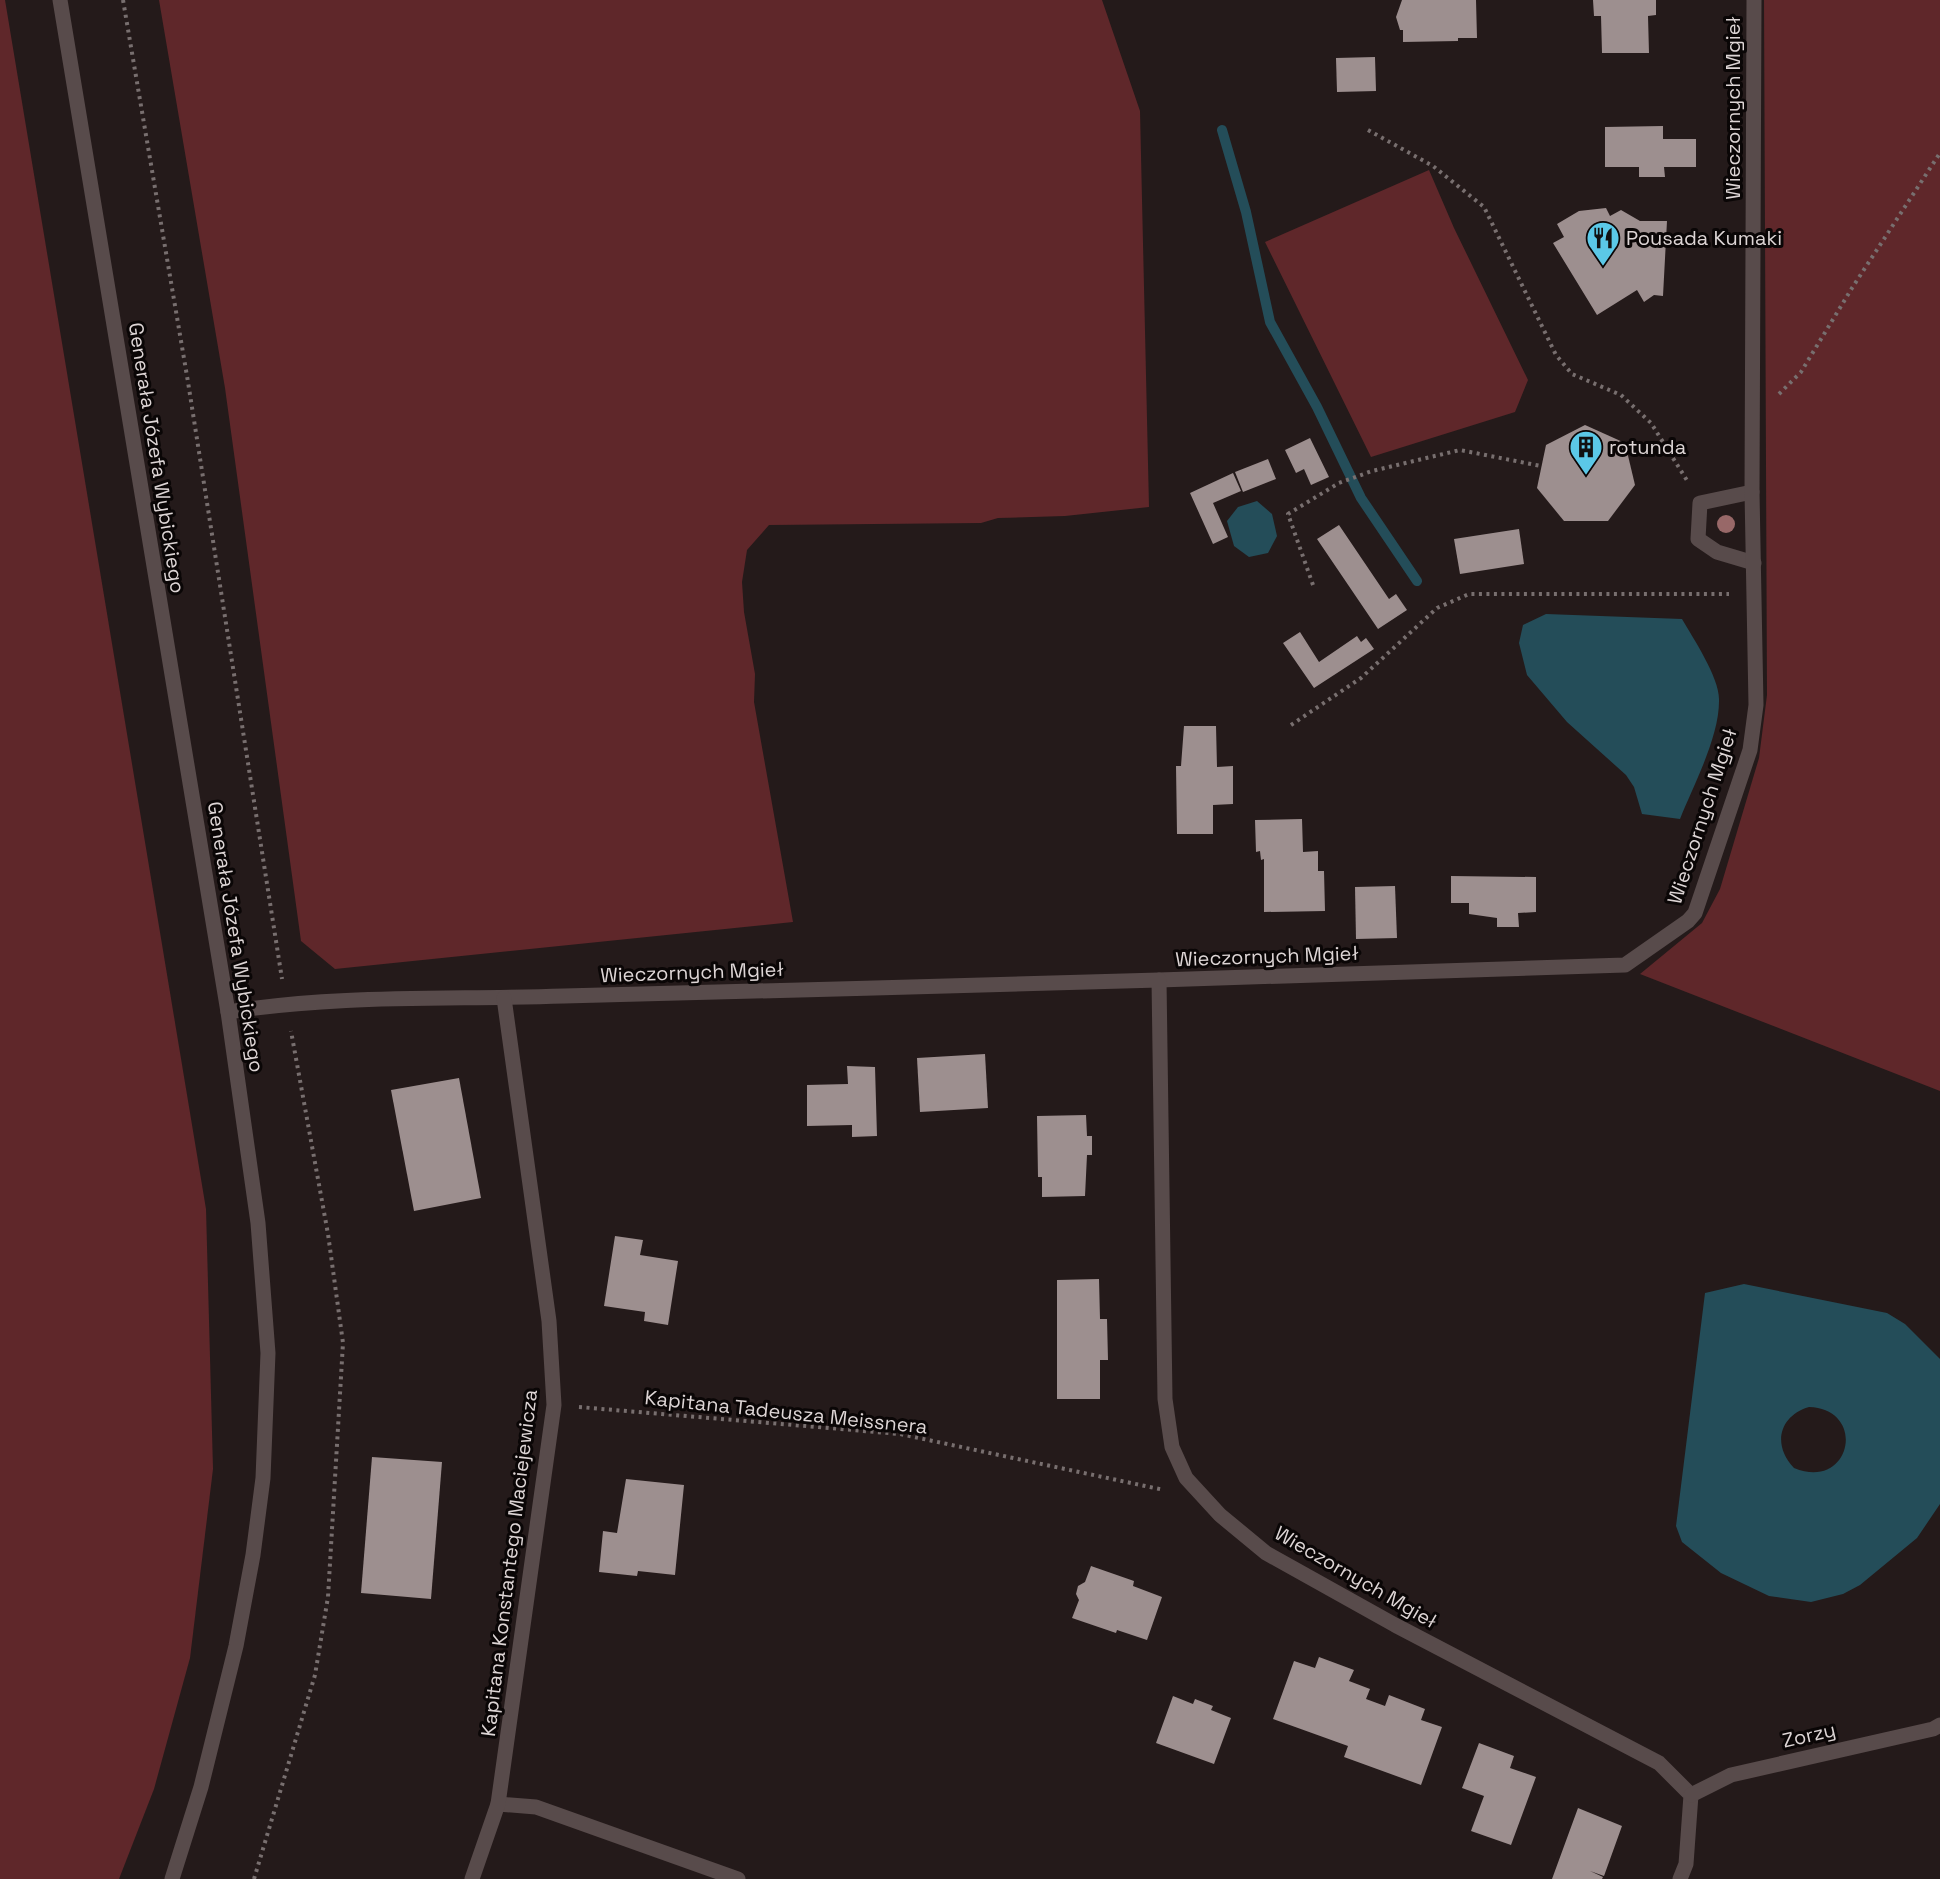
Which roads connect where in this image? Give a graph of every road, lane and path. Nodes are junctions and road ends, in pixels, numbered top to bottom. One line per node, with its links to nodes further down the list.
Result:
1 (60, 0): 17 (street, Generała Józefa Wybickiego)
2 (123, 0): 16 (path)
3 (1754, 0): 6 (street, Wieczornych Mgieł)
4 (1368, 130): 9 (path)
5 (1940, 153): 6 (path)
6 (1753, 410): 8 (street, Wieczornych Mgieł)
7 (1541, 466): 11 (path)
8 (1752, 492): 9 (street); 10 (street, Wieczornych Mgieł)
9 (1700, 503): 10 (street)
10 (1754, 563): 12 (street, Wieczornych Mgieł)
11 (1313, 585)
12 (1755, 595): 13 (path); 14 (street, Wieczornych Mgieł)
13 (1291, 725)
14 (1159, 980): 15 (street, Wieczornych Mgieł); 19 (street, Wieczornych Mgieł)
15 (504, 998): 16 (street, Wieczornych Mgieł); 18 (street, Kapitana Konstantego Maciejewicza)
16 (285, 1003): 17 (street, Wieczornych Mgieł); 24 (path)
17 (228, 1012): 23 (street, Generała Józefa Wybickiego)
18 (554, 1405): 19 (path, Kapitana Tadeusza Meissnera); 22 (street, Kapitana Konstantego Maciejewicza)
19 (1186, 1478): 21 (street, Wieczornych Mgieł)
20 (1940, 1725): 21 (street, Zorzy)
21 (1691, 1795): 27 (street)
22 (498, 1804): 25 (street, Kapitana Konstantego Maciejewicza); 26 (street)
23 (172, 1879)
24 (254, 1879)
25 (472, 1879)
26 (738, 1879)
27 (1680, 1879)

